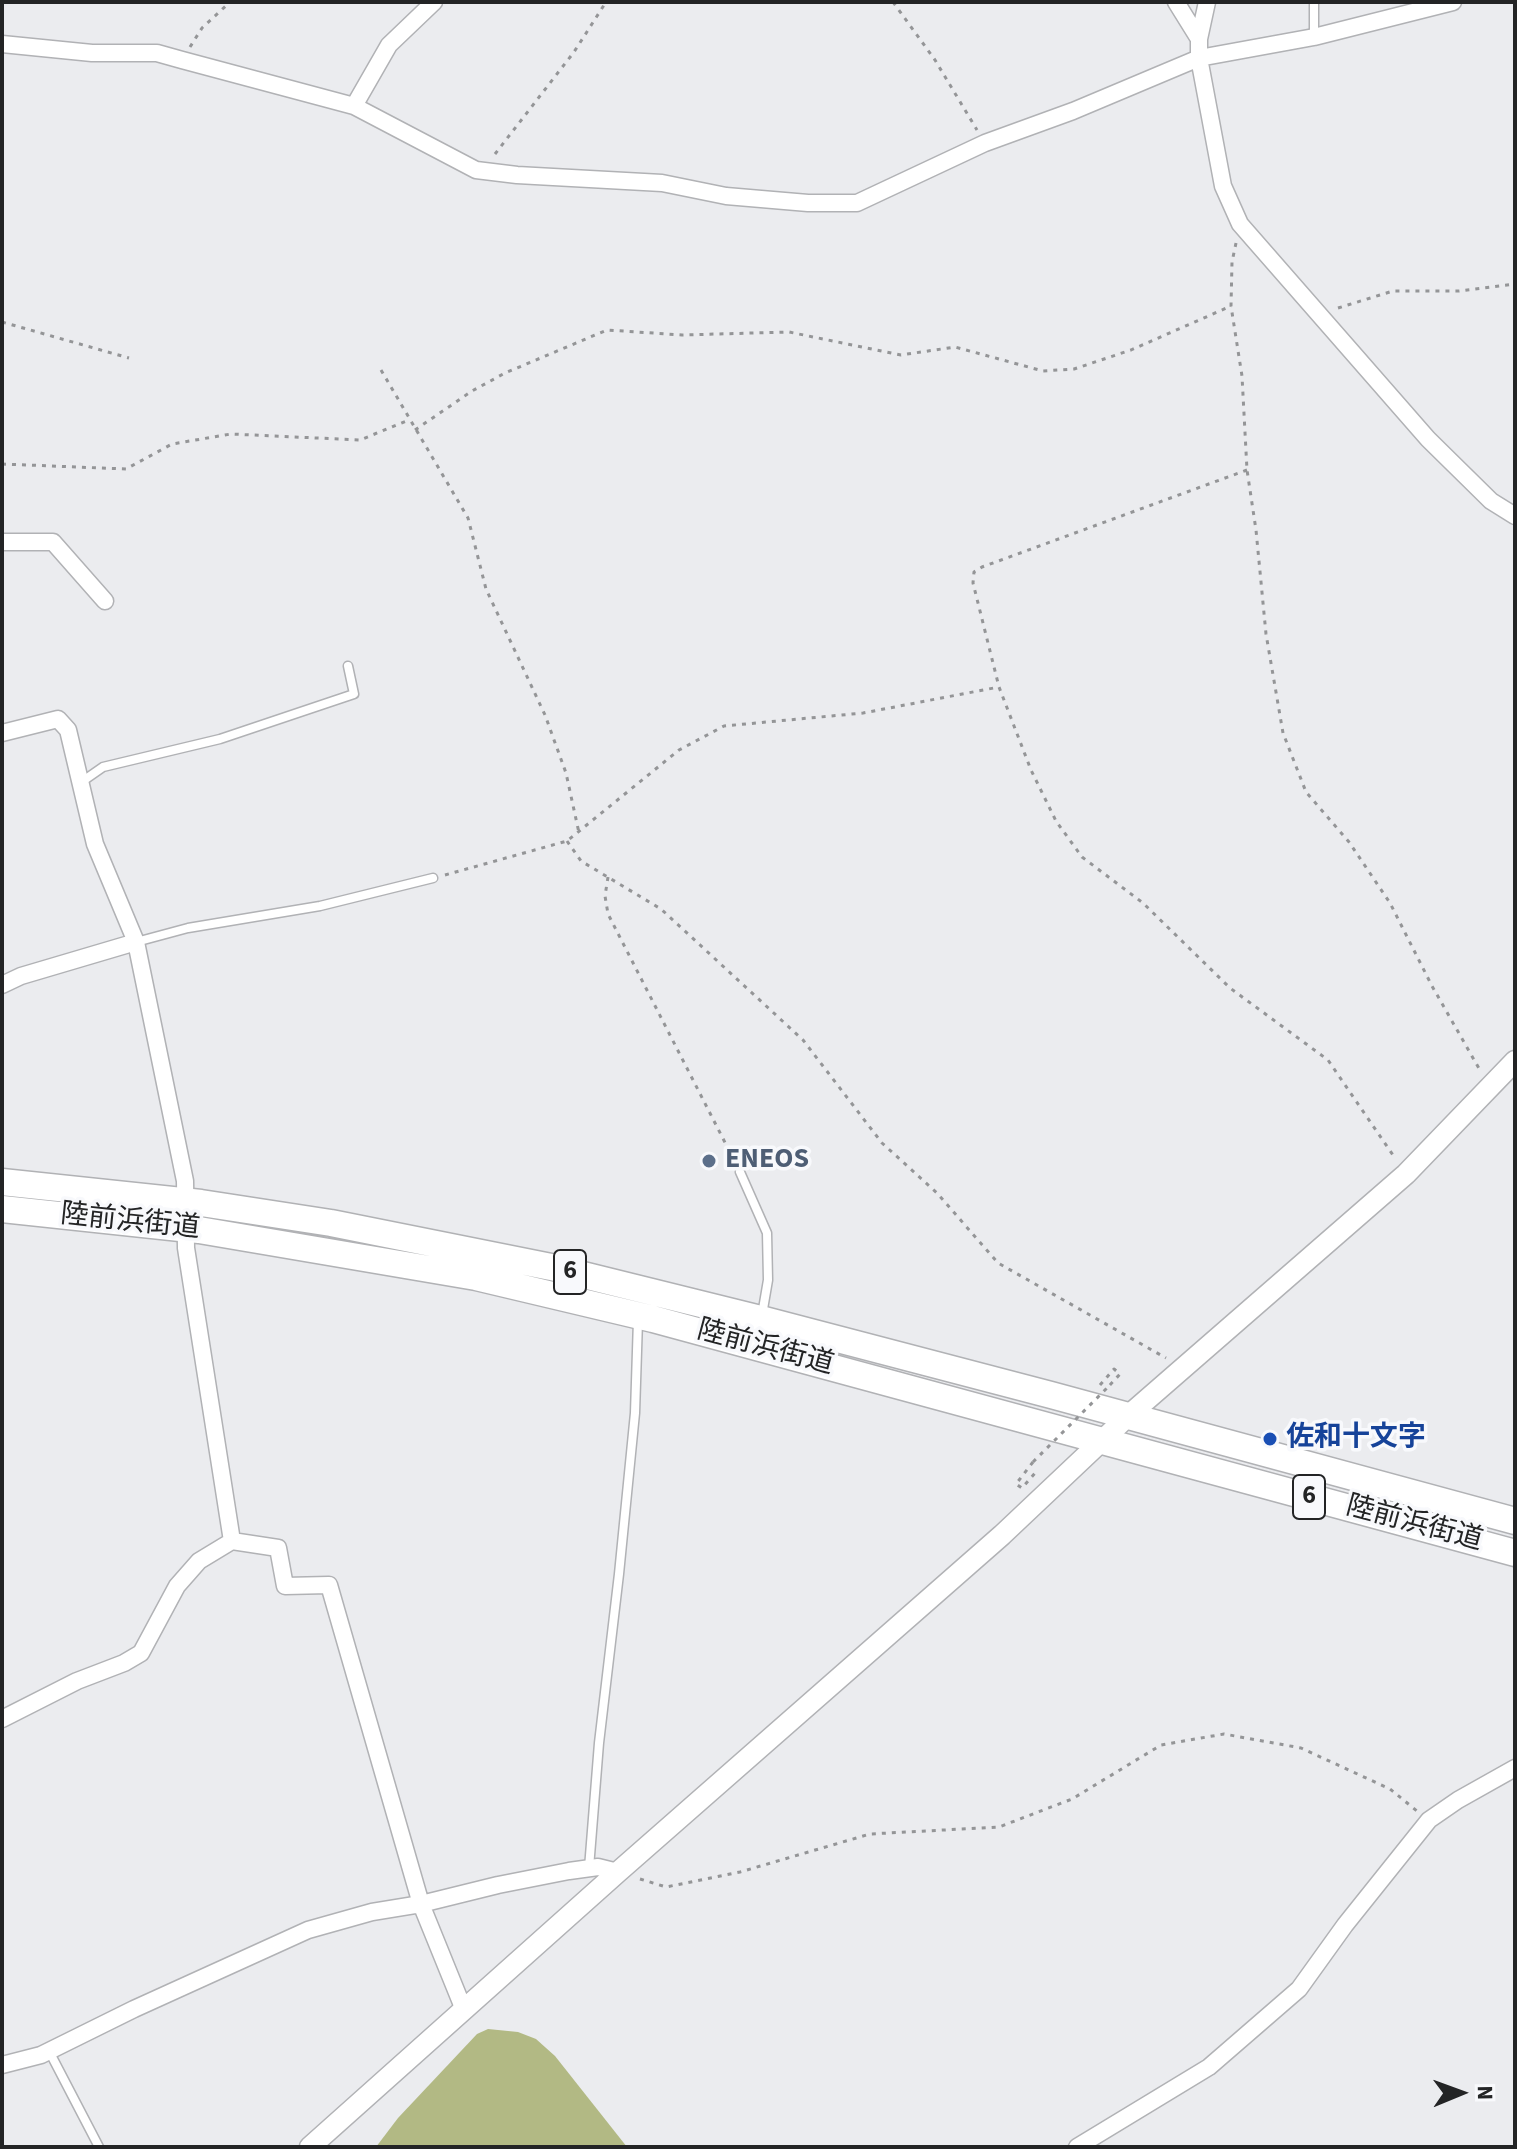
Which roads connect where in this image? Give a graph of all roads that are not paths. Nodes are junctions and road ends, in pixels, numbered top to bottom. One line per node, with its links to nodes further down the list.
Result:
1 (434, 2): 10 (street)
2 (1176, 2): 7 (street)
3 (1207, 2): 7 (street)
4 (1314, 2): 6 (lane)
5 (1453, 2): 6 (street)
6 (1314, 37): 9 (street)
7 (1199, 39): 9 (street)
8 (2, 44): 10 (street)
9 (1199, 58): 10 (street); 11 (street)
10 (354, 106)
11 (1515, 516)
12 (2, 542): 13 (street)
13 (105, 601)
14 (348, 666): 16 (lane)
15 (2, 733): 16 (street)
16 (79, 783): 18 (street)
17 (433, 878): 18 (lane)
18 (136, 942): 19 (street); 23 (street)
19 (2, 985)
20 (1515, 1061): 29 (street)
21 (740, 1172): 27 (lane)
22 (2, 1182): 23 (highway, 陸前浜街道 / 6)
23 (186, 1201): 25 (street); 27 (highway, 陸前浜街道 / 6)
24 (2, 1209): 25 (highway, 陸前浜街道 / 6)
25 (186, 1229): 26 (highway, 陸前浜街道 / 6); 32 (street)
26 (639, 1316): 28 (highway, 陸前浜街道 / 6); 36 (lane)
27 (761, 1319): 28 (lane); 29 (highway, 陸前浜街道 / 6)
28 (754, 1346): 30 (highway, 陸前浜街道 / 6)
29 (1128, 1416): 30 (street); 31 (highway, 陸前浜街道 / 6)
30 (1103, 1441): 33 (highway, 陸前浜街道 / 6); 37 (street)
31 (1515, 1521)
32 (232, 1541): 34 (street); 38 (street)
33 (1515, 1553)
34 (2, 1719)
35 (1515, 1768): 44 (street)
36 (589, 1868): 37 (street); 38 (street)
37 (618, 1872): 39 (street)
38 (421, 1904): 39 (street); 40 (street)
39 (464, 2010): 43 (street)
40 (49, 2051): 41 (street); 42 (lane)
41 (2, 2065)
42 (99, 2147)
43 (310, 2147)
44 (1077, 2147)

